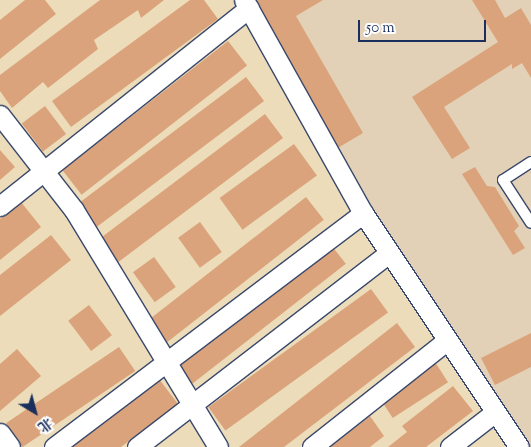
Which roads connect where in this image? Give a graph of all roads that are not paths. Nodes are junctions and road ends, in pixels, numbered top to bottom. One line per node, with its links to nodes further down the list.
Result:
1 (247, 4): 4 (street); 6 (street)
2 (0, 115): 4 (street)
3 (531, 162): 7 (lane)
4 (44, 171): 5 (street); 10 (street)
5 (0, 206)
6 (363, 213): 8 (street); 10 (street)
7 (531, 223)
8 (390, 253): 9 (street); 11 (street)
9 (446, 341): 12 (street); 18 (street)
10 (166, 363): 11 (street); 15 (street)
11 (192, 405): 16 (street); 17 (street)
12 (494, 413): 19 (street); 20 (street)
13 (0, 433): 14 (street)
14 (10, 447)
15 (54, 447)
16 (137, 447)
17 (218, 447)
18 (312, 447)
19 (450, 447)
20 (519, 447)

